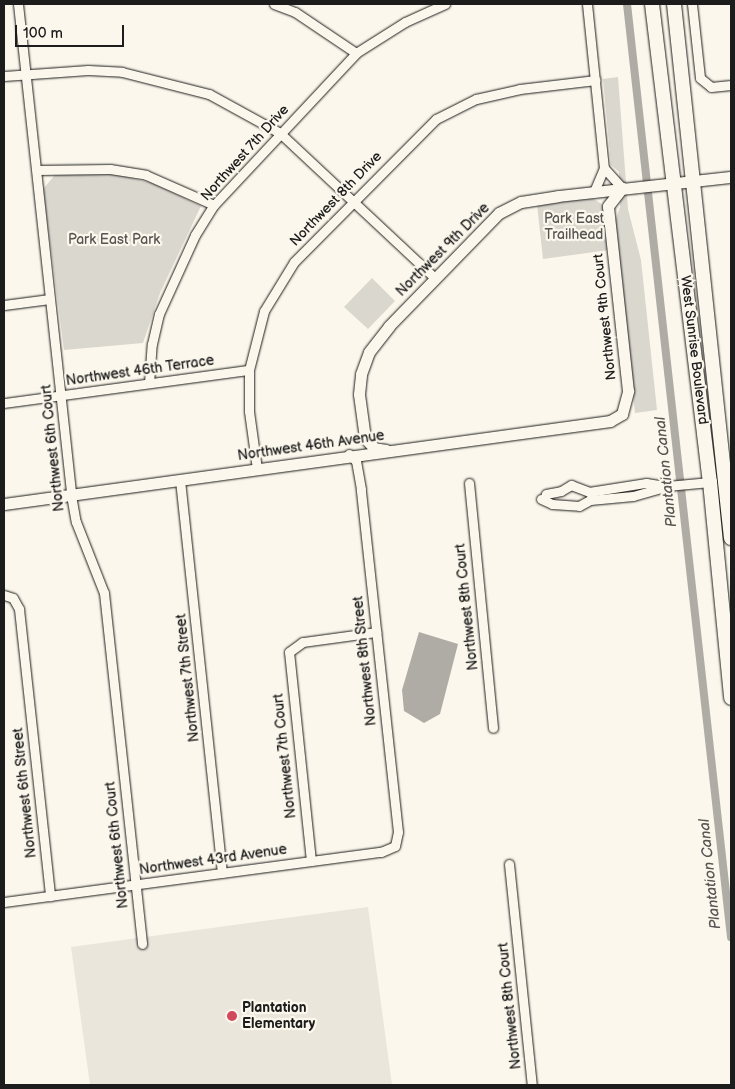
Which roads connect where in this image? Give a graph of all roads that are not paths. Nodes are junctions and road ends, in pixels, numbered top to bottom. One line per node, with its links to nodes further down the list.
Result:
1 (18, 4): 11 (street, Northwest 6th Court)
2 (274, 4): 9 (street)
3 (445, 4): 8 (street, Northwest 7th Drive)
4 (586, 4): 13 (street)
5 (652, 4): 20 (main road, West Sunrise Boulevard)
6 (674, 4): 19 (main road, West Sunrise Boulevard)
7 (692, 4): 14 (street)
8 (434, 5): 10 (street, Northwest 7th Drive)
9 (297, 8): 10 (street)
10 (356, 53): 15 (street, Northwest 7th Drive)
11 (26, 74): 12 (street); 15 (street); 17 (street, Northwest 6th Court)
12 (4, 76)
13 (594, 80): 16 (street); 23 (street, Northwest 8th Drive)
14 (731, 85)
15 (280, 133): 23 (street); 24 (street, Northwest 7th Drive)
16 (604, 168): 21 (street); 22 (street)
17 (37, 170): 24 (street); 27 (street, Northwest 6th Court)
18 (731, 177): 19 (street, Northwest 9th Drive)
19 (692, 181): 20 (street, Northwest 9th Drive); 42 (main road, West Sunrise Boulevard)
20 (672, 182): 21 (street, Northwest 9th Drive); 38 (main road, West Sunrise Boulevard)
21 (623, 188): 22 (street, Northwest 9th Drive); 25 (street)
22 (594, 191): 25 (street); 26 (street, Northwest 9th Drive)
23 (355, 200): 26 (street); 29 (street, Northwest 8th Drive)
24 (214, 205): 30 (street, Northwest 7th Drive)
25 (608, 206): 33 (street, Northwest 9th Court)
26 (435, 278): 34 (street, Northwest 9th Drive)
27 (50, 299): 28 (street); 31 (street, Northwest 6th Court)
28 (4, 305)
29 (249, 370): 30 (street, Northwest 46th Terrace); 39 (street, Northwest 8th Drive)
30 (150, 383): 31 (street, Northwest 46th Terrace)
31 (61, 395): 32 (street, Northwest 46th Terrace); 47 (street, Northwest 6th Court)
32 (4, 403)
33 (622, 414): 35 (street, Northwest 46th Avenue)
34 (365, 438): 35 (street); 36 (street)
35 (390, 450): 37 (street, Northwest 46th Avenue)
36 (350, 455): 37 (street, Northwest 46th Avenue); 39 (street, Northwest 46th Avenue); 40 (street, Northwest 8th Street)
37 (369, 455): 40 (street)
38 (708, 461): 42 (main road); 44 (main road, West Sunrise Boulevard)
39 (257, 469): 41 (street, Northwest 46th Avenue)
40 (358, 472): 53 (street, Northwest 8th Street)
41 (180, 480): 47 (street, Northwest 46th Avenue); 59 (street, Northwest 7th Street)
42 (728, 480): 48 (main road, West Sunrise Boulevard)
43 (469, 483): 55 (street, Northwest 8th Court)
44 (704, 483): 45 (street); 48 (main road); 54 (main road, West Sunrise Boulevard)
45 (667, 486): 46 (street); 50 (street)
46 (561, 492): 50 (street); 50 (street)
47 (71, 495): 49 (street, Northwest 46th Avenue); 60 (street, Northwest 6th Court)
48 (726, 496): 51 (main road, West Sunrise Boulevard)
49 (4, 504)
50 (562, 505)
51 (731, 538)
52 (8, 597): 61 (street, Northwest 6th Street)
53 (376, 632): 56 (street, Northwest 8th Street); 57 (street, Northwest 7th Court)
54 (731, 698)
55 (493, 728)
56 (395, 846): 57 (street, Northwest 43rd Avenue)
57 (311, 861): 59 (street, Northwest 43rd Avenue)
58 (509, 864): 64 (street, Northwest 8th Court)
59 (222, 873): 60 (street, Northwest 43rd Avenue)
60 (135, 885): 61 (street, Northwest 43rd Avenue); 63 (street, Northwest 6th Court)
61 (50, 896): 62 (street, Northwest 43rd Avenue)
62 (4, 902)
63 (142, 944)
64 (532, 1085)

